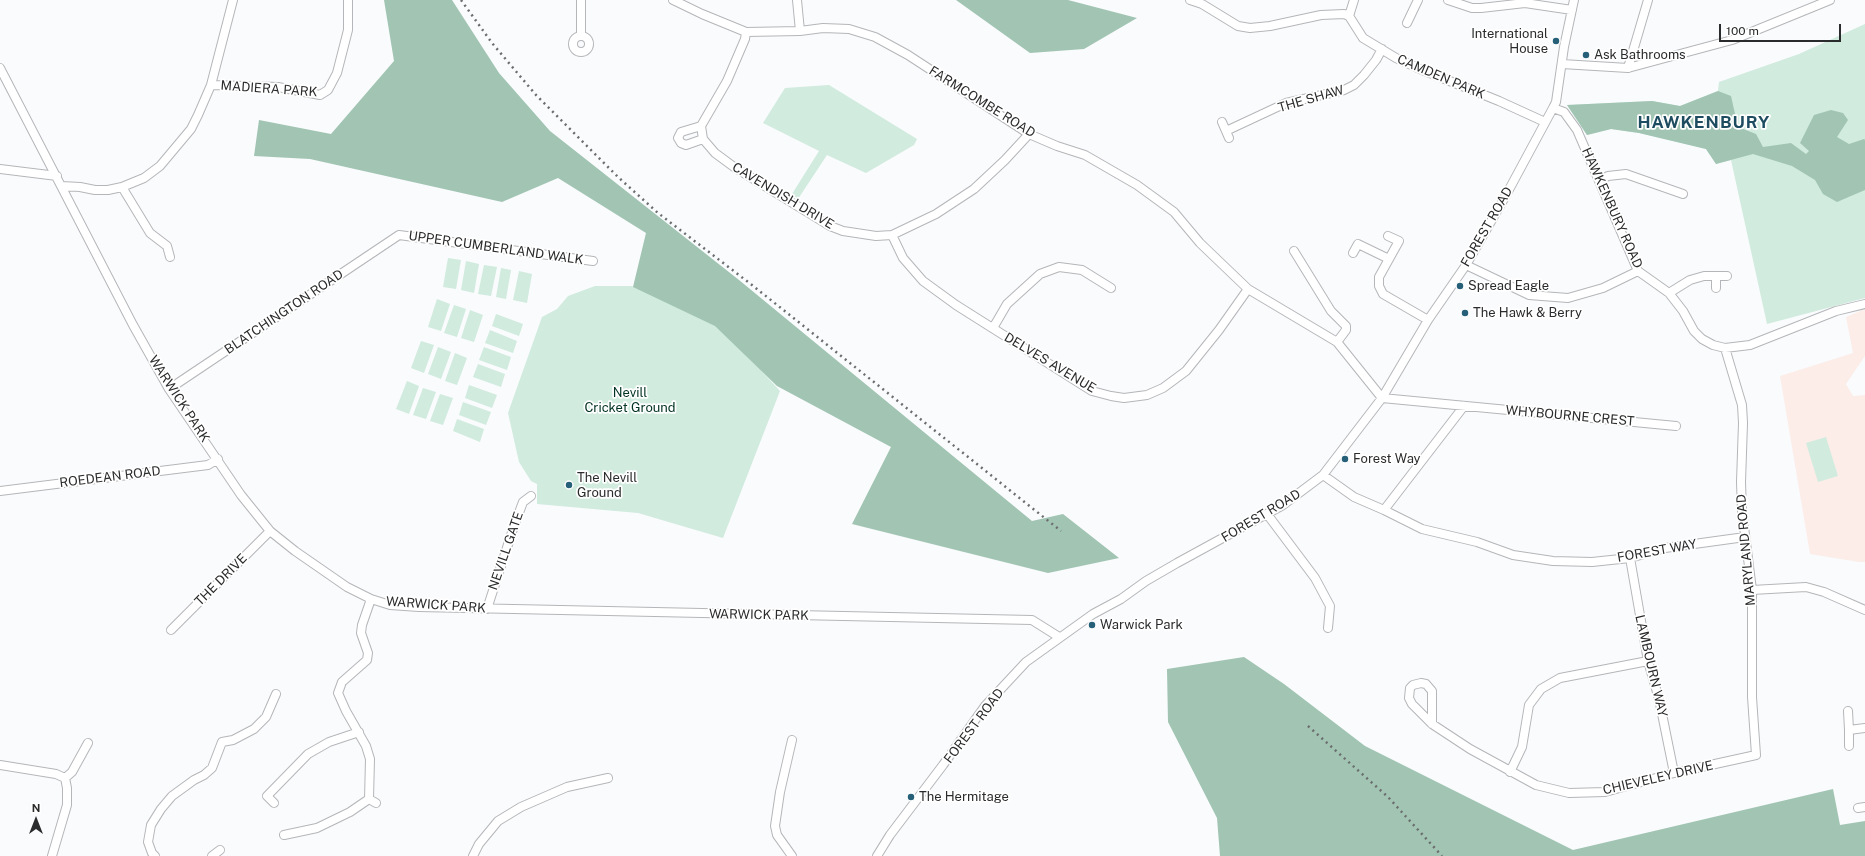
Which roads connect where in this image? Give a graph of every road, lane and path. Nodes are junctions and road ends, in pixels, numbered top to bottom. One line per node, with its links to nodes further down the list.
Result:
1 (233, 0): 25 (street)
2 (348, 0): 25 (street, MADIERA PARK)
3 (581, 0): 20 (street)
4 (673, 0): 19 (street, FARMCOMBE ROAD)
5 (797, 0): 18 (street)
6 (1190, 0): 16 (street)
7 (1354, 0): 16 (street)
8 (1418, 0): 17 (street)
9 (1448, 0): 15 (street)
10 (1574, 0): 15 (street, FOREST ROAD)
11 (1648, 0): 24 (street)
12 (1807, 0): 14 (street)
13 (1830, 0): 14 (street)
14 (1810, 9): 24 (street)
15 (1572, 10): 22 (street, FOREST ROAD)
16 (1348, 16): 21 (street, CAMDEN PARK)
17 (1407, 23)
18 (800, 31): 19 (street, FARMCOMBE ROAD); 30 (street, FARMCOMBE ROAD)
19 (746, 32): 29 (street)
20 (581, 35)
21 (1382, 49): 27 (street, THE SHAW); 28 (street, CAMDEN PARK)
22 (1562, 64): 24 (street); 26 (street, FOREST ROAD)
23 (0, 68): 33 (street, WARWICK PARK)
24 (1628, 68)
25 (211, 85): 36 (street)
26 (1553, 108): 28 (street, FOREST ROAD); 34 (street, HAWKENBURY ROAD)
27 (1222, 122)
28 (1545, 122): 46 (street, FOREST ROAD)
29 (701, 126): 31 (street); 31 (street)
30 (1029, 134): 39 (street, CAVENDISH DRIVE); 52 (street, FARMCOMBE ROAD)
31 (703, 139): 39 (street, CAVENDISH DRIVE)
32 (0, 169): 33 (street)
33 (57, 176): 35 (street, WARWICK PARK)
34 (1600, 180): 37 (street); 47 (street, HAWKENBURY ROAD)
35 (62, 186): 36 (street); 59 (street, WARWICK PARK)
36 (122, 187): 43 (street)
37 (1683, 194)
38 (398, 235): 45 (street, UPPER CUMBERLAND WALK); 59 (street, BLATCHINGTON ROAD)
39 (892, 235): 56 (street, DELVES AVENUE)
40 (1388, 236): 44 (street)
41 (1294, 252): 57 (street)
42 (1353, 253): 44 (street)
43 (170, 257)
44 (1389, 259): 55 (street)
45 (593, 261)
46 (1466, 264): 47 (street); 55 (street, FOREST ROAD)
47 (1638, 272): 53 (street, HAWKENBURY ROAD)
48 (1716, 276): 49 (street); 51 (street); 53 (street)
49 (1727, 276)
50 (1111, 288): 56 (street)
51 (1716, 288)
52 (1248, 289): 56 (street, DELVES AVENUE); 57 (street, FARMCOMBE ROAD)
53 (1669, 293): 58 (street, HAWKENBURY ROAD)
54 (1865, 304): 58 (street, HAWKENBURY ROAD)
55 (1428, 320): 60 (street, FOREST ROAD)
56 (993, 328)
57 (1337, 342): 60 (street, FARMCOMBE ROAD)
58 (1725, 348): 70 (street, MARYLAND ROAD)
59 (169, 389): 63 (street, WARWICK PARK)
60 (1382, 398): 61 (street, WHYBOURNE CREST); 64 (street, FOREST ROAD)
61 (1464, 406): 62 (street, WHYBOURNE CREST); 67 (street)
62 (1676, 426)
63 (218, 459): 65 (street, ROEDEAN ROAD); 69 (street, WARWICK PARK)
64 (1323, 476): 67 (street, FOREST WAY); 68 (street, FOREST ROAD)
65 (0, 491)
66 (531, 496): 74 (street, NEVILL GATE)
67 (1384, 510): 71 (street, FOREST WAY)
68 (1267, 514): 76 (street); 78 (street, FOREST ROAD)
69 (270, 531): 73 (street, WARWICK PARK); 77 (street, THE DRIVE)
70 (1745, 537): 71 (street, FOREST WAY); 72 (street, MARYLAND ROAD)
71 (1630, 558): 79 (street, LAMBOURN WAY)
72 (1752, 590): 75 (street); 89 (street, MARYLAND ROAD)
73 (372, 599): 74 (street, WARWICK PARK); 85 (street)
74 (487, 609): 78 (street, WARWICK PARK)
75 (1865, 610)
76 (1328, 628)
77 (171, 630)
78 (1059, 637): 103 (street, FOREST ROAD)
79 (1648, 661): 91 (street); 92 (street, LAMBOURN WAY)
80 (276, 694): 99 (street)
81 (1848, 711): 84 (street)
82 (1432, 724): 82 (street, CHIEVELEY DRIVE); 91 (street, CHIEVELEY DRIVE)
83 (1865, 728): 84 (street)
84 (1849, 730): 88 (street)
85 (360, 732): 95 (street); 96 (street)
86 (792, 740): 102 (street)
87 (88, 743): 93 (street)
88 (1849, 746)
89 (1756, 755): 92 (street, CHIEVELEY DRIVE)
90 (0, 764): 93 (street)
91 (1510, 772): 92 (street, CHIEVELEY DRIVE)
92 (1674, 773)
93 (65, 778): 98 (street)
94 (608, 778): 101 (street)
95 (274, 803)
96 (284, 835)
97 (220, 850): 100 (street)
98 (52, 856)
99 (155, 856)
100 (212, 856)
101 (473, 856)
102 (792, 856)
103 (877, 856)

